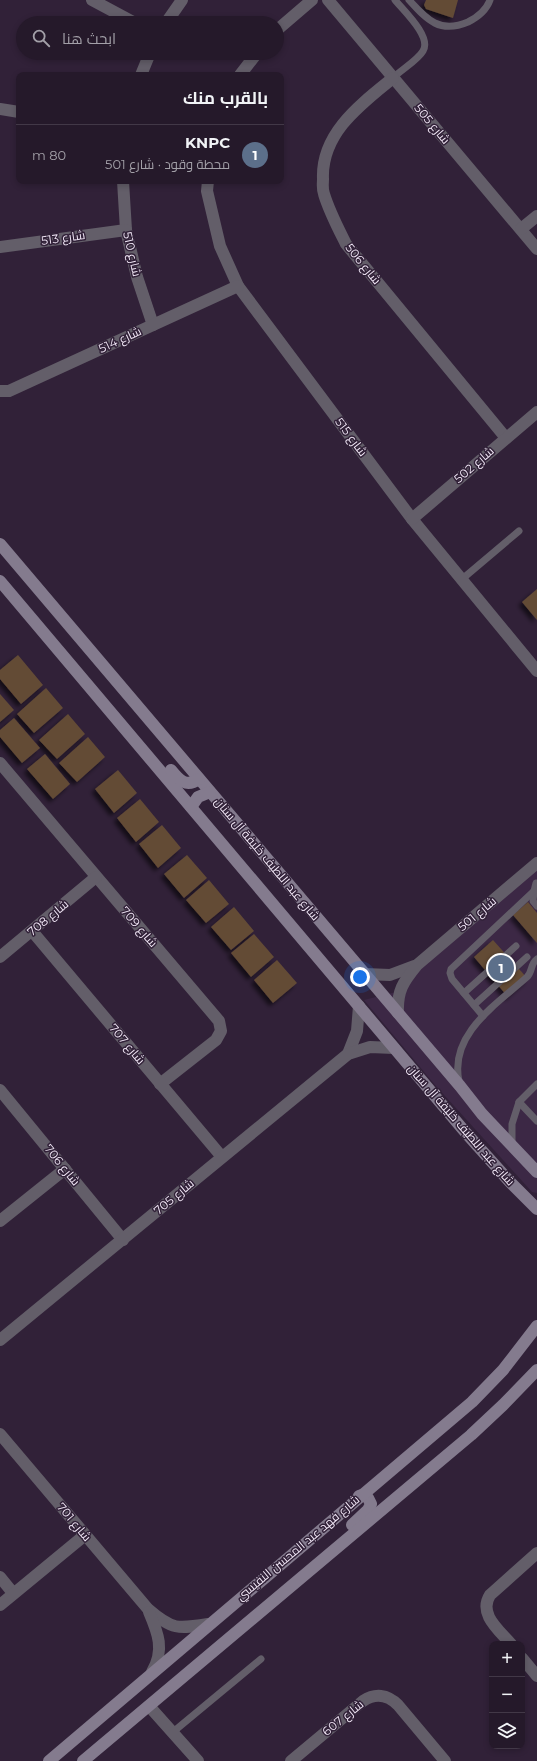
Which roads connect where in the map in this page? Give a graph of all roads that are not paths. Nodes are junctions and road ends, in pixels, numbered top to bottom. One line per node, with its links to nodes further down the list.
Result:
1 (92, 0): 8 (street)
2 (182, 0): 9 (street)
3 (312, 0): 10 (street)
4 (328, 0): 15 (street, شارع 505)
5 (395, 0): 15 (lane)
6 (409, 0): 7 (lane)
7 (490, 0)
8 (122, 16)
9 (171, 16)
10 (284, 24)
11 (147, 60): 13 (street)
12 (252, 60): 14 (street)
13 (142, 72)
14 (242, 72)
15 (393, 78): 21 (street, شارع 505); 29 (street, شارع 506)
16 (0, 109): 17 (street)
17 (16, 112)
18 (123, 184): 22 (street, شارع 510)
19 (208, 184): 25 (street, شارع 515)
20 (537, 216): 21 (street)
21 (521, 229): 24 (street, شارع 505)
22 (126, 230): 23 (street, شارع 513); 26 (street, شارع 510)
23 (0, 247)
24 (537, 249)
25 (238, 286): 26 (street, شارع 514); 30 (street, شارع 515)
26 (153, 325): 27 (street, شارع 514)
27 (0, 391)
28 (537, 412): 29 (street, شارع 502)
29 (506, 438): 30 (street, شارع 502)
30 (412, 519): 33 (street, شارع 515)
31 (519, 532): 33 (lane)
32 (0, 544): 38 (street, شارع عبد اللطيف خليفة آل سنان)
33 (461, 580): 35 (street, شارع 515)
34 (0, 581): 36 (street, شارع عبد اللطيف خليفة آل سنان)
35 (537, 671)
36 (112, 712): 38 (street); 40 (street, شارع عبد اللطيف خليفة آل سنان)
37 (0, 763): 42 (street, شارع 709)
38 (199, 779): 39 (street, شارع عبد اللطيف خليفة آل سنان)
39 (210, 792): 40 (street); 51 (street, شارع عبد اللطيف خليفة آل سنان)
40 (191, 806): 54 (street, شارع عبد اللطيف خليفة آل سنان)
41 (536, 865): 43 (lane); 50 (street, شارع 501)
42 (96, 877): 45 (street, شارع 708); 59 (street, شارع 709)
43 (536, 886): 44 (lane); 52 (lane)
44 (537, 906)
45 (32, 931): 47 (street, شارع 708); 59 (street, شارع 707)
46 (516, 946): 52 (lane)
47 (0, 957)
48 (527, 957): 53 (lane)
49 (537, 959): 56 (lane)
50 (417, 965): 51 (street, شارع 501); 55 (street, شارع 501)
51 (364, 974): 55 (street, شارع عبد اللطيف خليفة آل سنان)
52 (464, 993): 53 (lane)
53 (474, 1005): 56 (lane)
54 (359, 1006): 57 (street, شارع عبد اللطيف خليفة آل سنان); 58 (street, شارع 705)
55 (398, 1013): 61 (street, شارع عبد اللطيف خليفة آل سنان)
56 (483, 1016): 61 (lane)
57 (394, 1048): 58 (street, شارع 705); 69 (street, شارع عبد اللطيف خليفة آل سنان)
58 (348, 1054): 66 (street, شارع 705)
59 (160, 1084): 66 (street, شارع 707)
60 (537, 1084): 63 (lane)
61 (460, 1086): 65 (street, شارع عبد اللطيف خليفة آل سنان)
62 (0, 1090): 67 (street, شارع 706)
63 (519, 1102): 64 (lane); 65 (lane)
64 (537, 1121)
65 (512, 1146): 68 (street, شارع عبد اللطيف خليفة آل سنان)
66 (222, 1157): 71 (street, شارع 705)
67 (65, 1169): 70 (street); 71 (street, شارع 706)
68 (537, 1172)
69 (537, 1209)
70 (0, 1221)
71 (123, 1240): 73 (street, شارع 705)
72 (537, 1326): 76 (street, شارع فهد عبد المحسن النفيسي)
73 (0, 1340)
74 (537, 1370): 78 (street, شارع فهد عبد المحسن النفيسي)
75 (0, 1434): 77 (street, شارع 701)
76 (359, 1496): 78 (street); 84 (street, شارع فهد عبد المحسن النفيسي)
77 (85, 1535): 81 (street); 83 (street, شارع 701)
78 (341, 1543): 90 (street, شارع فهد عبد المحسن النفيسي)
79 (537, 1553): 85 (street)
80 (0, 1578): 81 (street)
81 (13, 1593): 82 (street)
82 (0, 1604)
83 (148, 1609): 84 (street, شارع 701); 88 (street, شارع 701)
84 (208, 1624): 88 (street, شارع فهد عبد المحسن النفيسي)
85 (509, 1641)
86 (261, 1659): 91 (lane)
87 (525, 1662): 89 (street)
88 (152, 1672): 92 (street, شارع فهد عبد المحسن النفيسي)
89 (537, 1676)
90 (149, 1706): 91 (street); 93 (street, شارع فهد عبد المحسن النفيسي)
91 (173, 1732): 94 (street)
92 (48, 1761)
93 (83, 1761)
94 (198, 1761)
95 (291, 1761): 96 (street, شارع 607)
96 (445, 1761)

